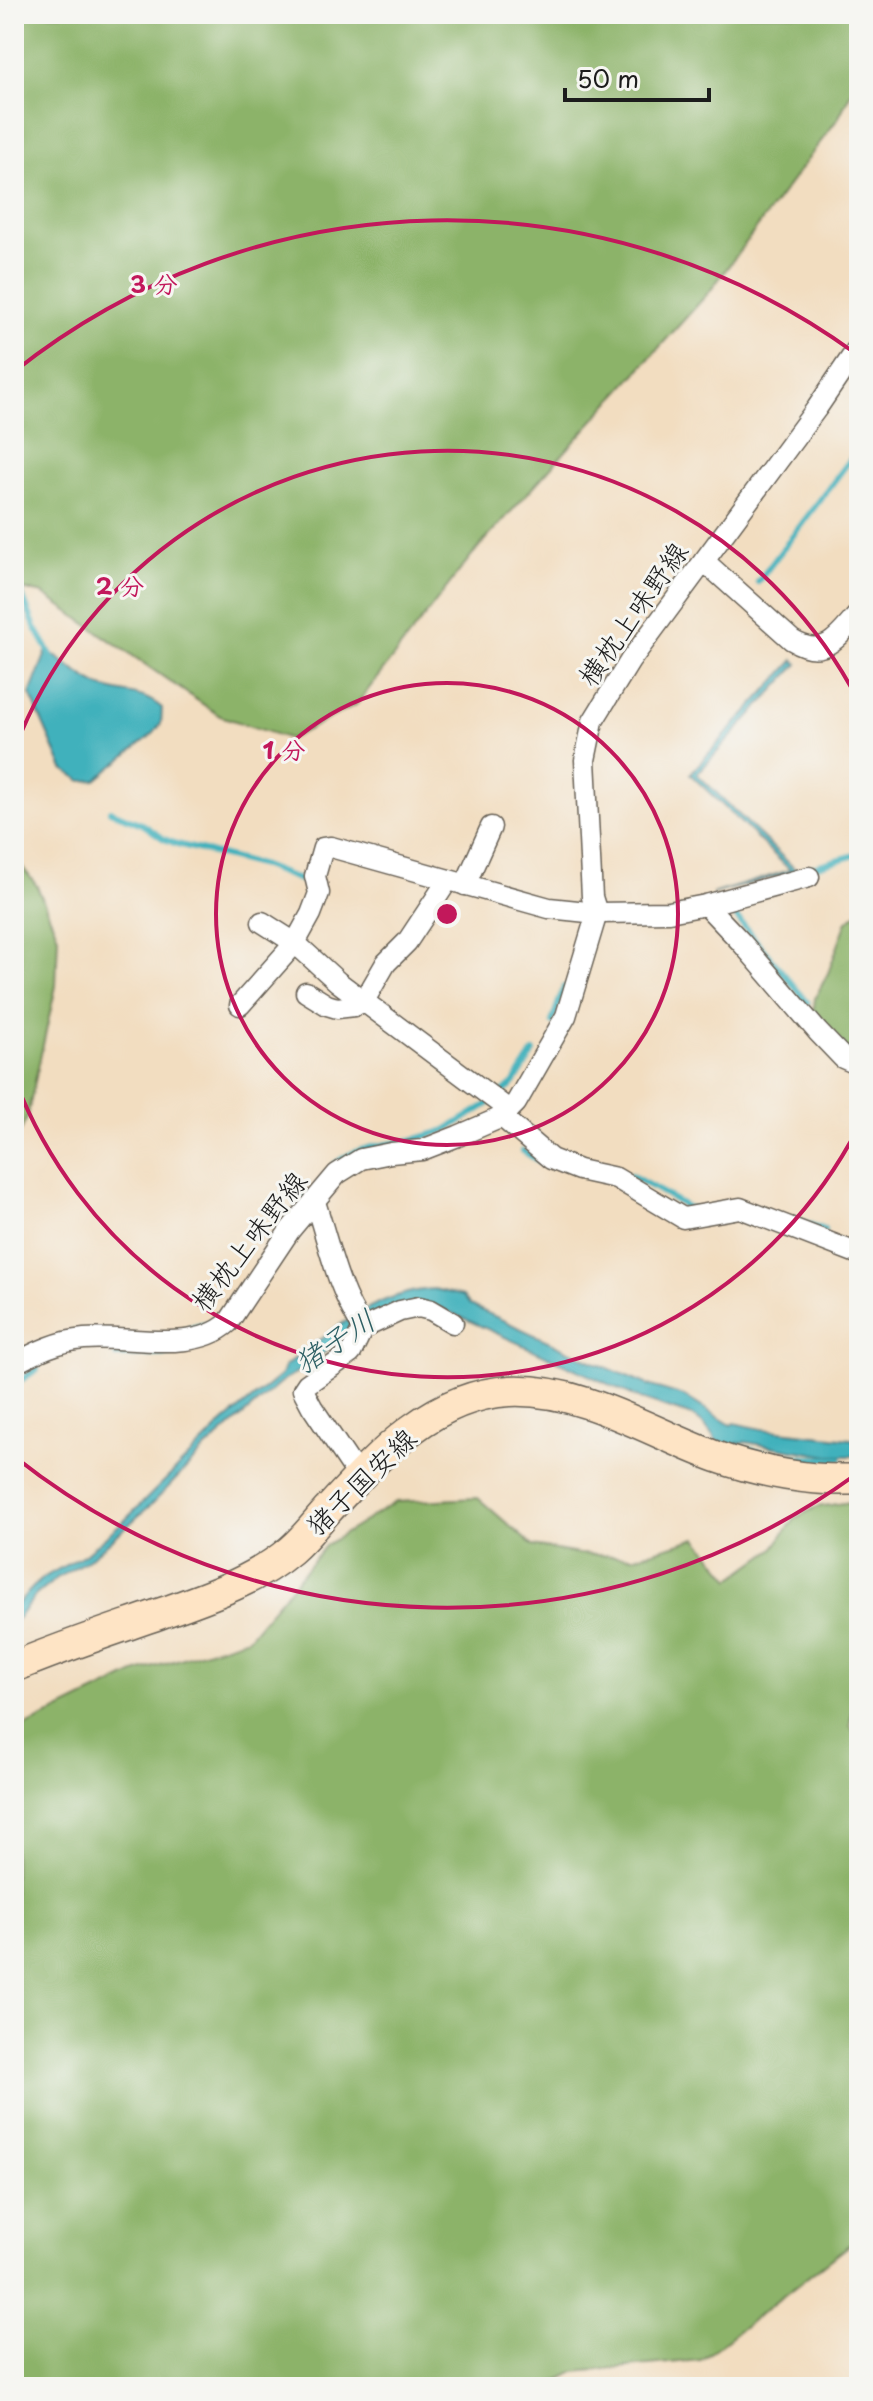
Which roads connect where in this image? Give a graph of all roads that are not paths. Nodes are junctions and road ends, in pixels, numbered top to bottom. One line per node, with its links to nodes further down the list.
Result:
1 (859, 346): 2 (street, 横枕上味野線)
2 (704, 561): 3 (street); 8 (street, 横枕上味野線)
3 (859, 613)
4 (491, 827): 6 (street)
5 (809, 877): 7 (street)
6 (456, 882): 8 (street); 10 (street); 12 (street)
7 (706, 905): 8 (street); 14 (street)
8 (597, 913): 15 (street, 横枕上味野線)
9 (262, 922): 10 (street)
10 (295, 943): 12 (street); 13 (street)
11 (306, 992): 12 (street)
12 (364, 1001): 15 (street)
13 (240, 1005)
14 (859, 1065)
15 (506, 1113): 16 (street, 横枕上味野線); 17 (street)
16 (315, 1202): 19 (street); 20 (street, 横枕上味野線)
17 (859, 1254)
18 (453, 1323): 19 (street)
19 (363, 1328): 21 (street)
20 (14, 1364)
21 (359, 1477): 22 (main road, 猪子国安線); 23 (main road, 猪子国安線)
22 (859, 1479)
23 (14, 1667)

